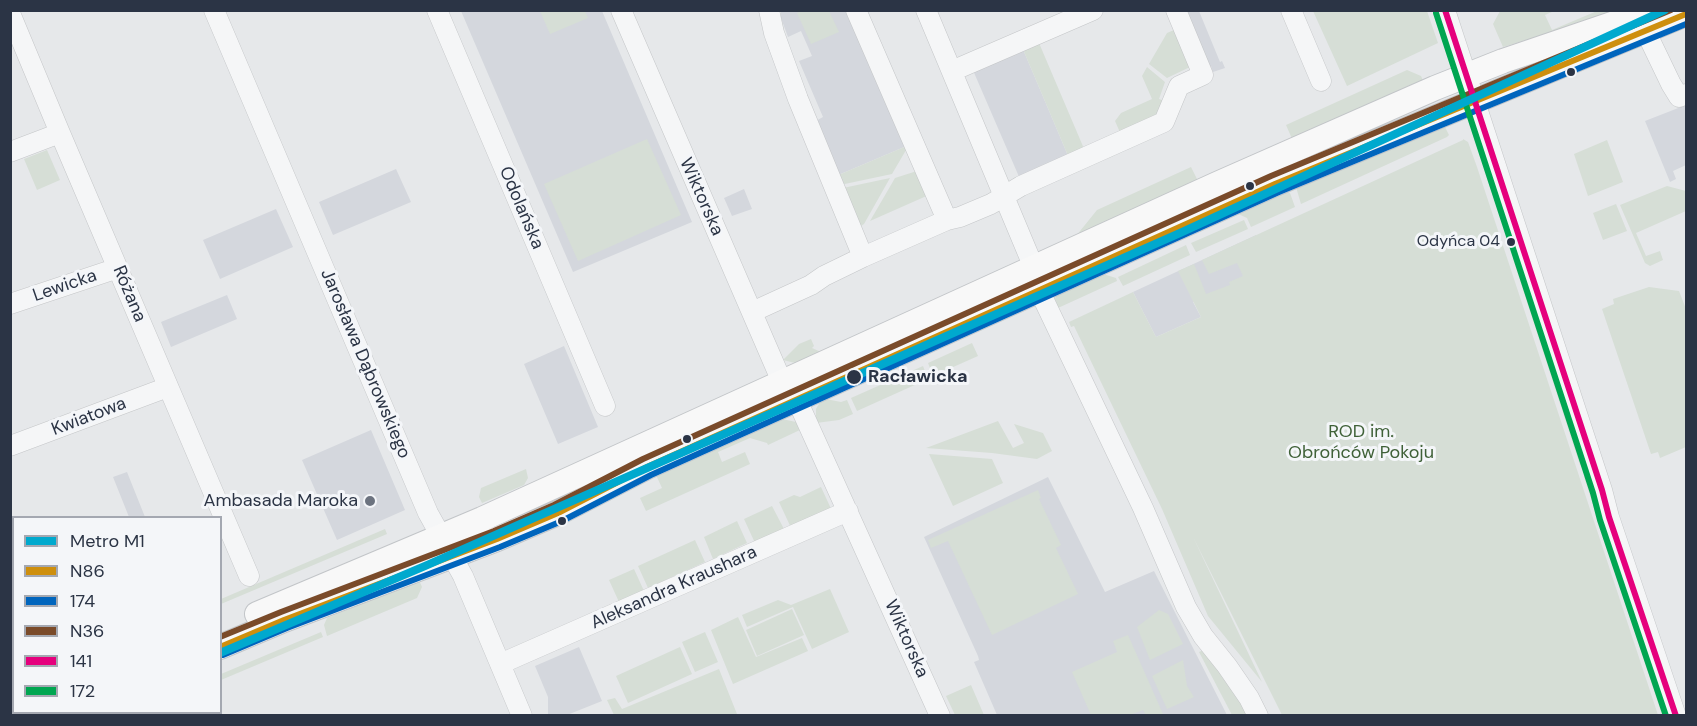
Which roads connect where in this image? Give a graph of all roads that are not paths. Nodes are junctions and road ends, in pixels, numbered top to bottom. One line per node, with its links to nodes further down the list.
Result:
1 (214, 10): 33 (street, Jarosława Dąbrowskiego)
2 (436, 10): 30 (street, Odolańska)
3 (621, 10): 27 (street, Wiktorska)
4 (769, 10): 23 (street)
5 (855, 10): 22 (street)
6 (926, 10): 14 (street)
7 (1093, 10): 14 (street)
8 (1176, 10): 21 (street)
9 (1291, 10): 16 (street)
10 (1445, 10): 15 (street)
11 (10, 13): 19 (street, Różana)
12 (1686, 14): 13 (main road)
13 (1650, 21): 15 (main road); 17 (street); 18 (main road)
14 (952, 71): 21 (street)
15 (1467, 75): 18 (street); 25 (main road)
16 (1321, 81)
17 (1686, 94)
18 (1474, 101): 25 (main road); 42 (street)
19 (60, 133): 20 (street); 24 (street, Różana)
20 (10, 152)
21 (1003, 196): 22 (street); 25 (street)
22 (947, 220): 23 (street)
23 (863, 257): 27 (street)
24 (118, 267): 26 (street, Lewicka); 28 (street, Różana)
25 (1036, 279): 29 (main road); 41 (street)
26 (10, 304)
27 (752, 312): 29 (street, Wiktorska)
28 (168, 387): 31 (street, Kwiatowa); 34 (street, Różana)
29 (790, 391): 32 (street, Wiktorska); 33 (main road)
30 (605, 406)
31 (10, 446)
32 (848, 511): 37 (street, Aleksandra Kraushara); 40 (street, Wiktorska)
33 (446, 546): 35 (main road); 36 (main road); 37 (street, Jarosława Dąbrowskiego)
34 (249, 576)
35 (222, 628)
36 (222, 646)
37 (500, 664): 39 (street, Jarosława Dąbrowskiego)
38 (1686, 714): 43 (street)
39 (522, 716)
40 (940, 716)
41 (1258, 716)
42 (1676, 716)
43 (1682, 716)

